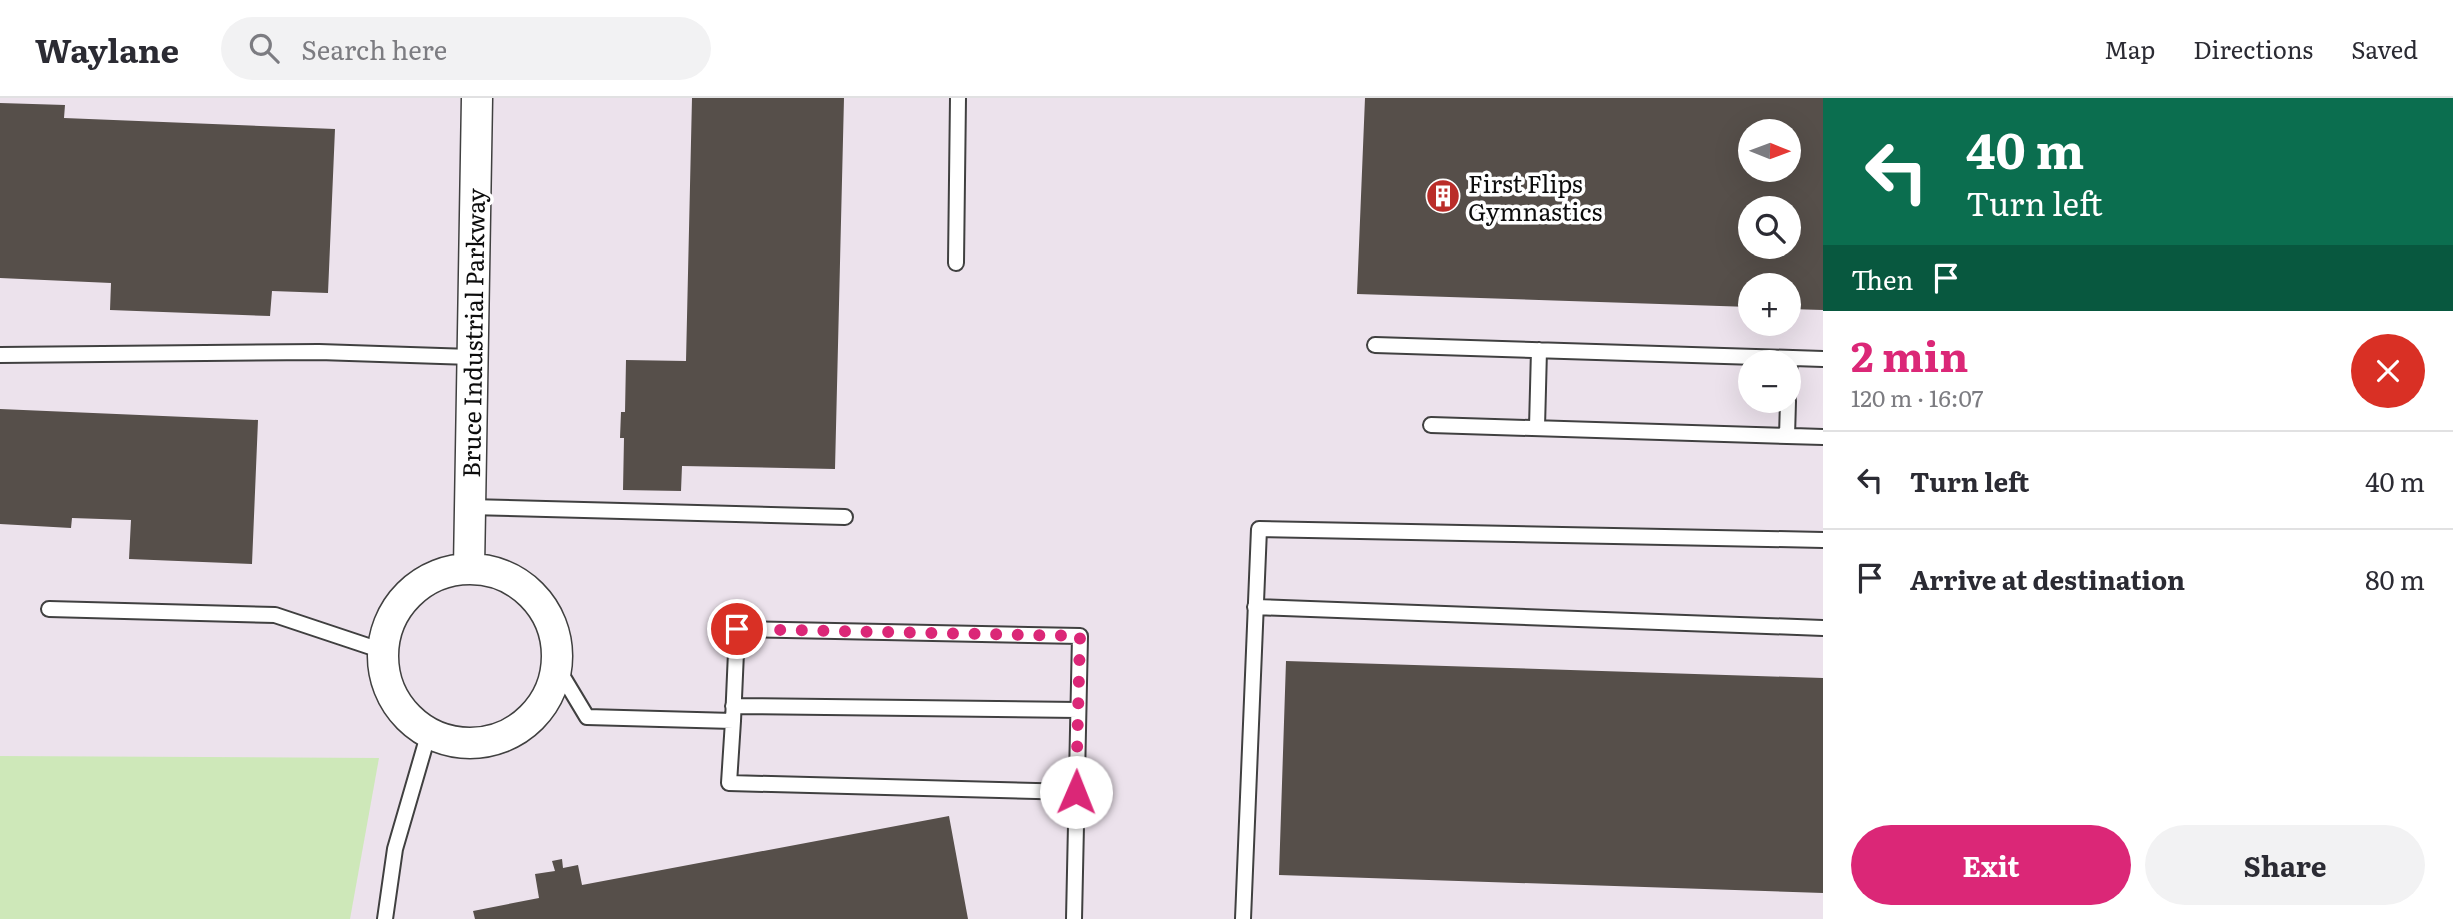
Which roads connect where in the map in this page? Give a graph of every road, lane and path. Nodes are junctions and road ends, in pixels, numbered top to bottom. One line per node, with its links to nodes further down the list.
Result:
1 (477, 98): 8 (street, Bruce Industrial Parkway)
2 (958, 98): 3 (lane)
3 (956, 263)
4 (1375, 345): 5 (lane)
5 (1539, 350): 7 (lane); 13 (lane)
6 (0, 355): 8 (lane)
7 (1738, 356)
8 (471, 357): 16 (street, Bruce Industrial Parkway)
9 (1801, 358): 10 (lane)
10 (1823, 359)
11 (1788, 413): 14 (lane)
12 (1431, 425): 13 (lane)
13 (1537, 427): 14 (lane)
14 (1787, 436): 15 (lane)
15 (1823, 437)
16 (469, 506): 17 (lane); 19 (street, Bruce Industrial Parkway)
17 (845, 517)
18 (1823, 540): 20 (lane)
19 (469, 568): 23 (street); 24 (street)
20 (1255, 607): 22 (lane); 32 (lane)
21 (49, 609): 23 (lane)
22 (1823, 628)
23 (383, 651): 28 (street)
24 (557, 667): 27 (lane); 28 (street)
25 (733, 706): 26 (lane); 26 (lane); 27 (lane)
26 (1078, 710): 29 (lane)
27 (733, 721): 29 (lane)
28 (429, 732): 30 (lane)
29 (1076, 792): 31 (lane)
30 (385, 919)
31 (1074, 919)
32 (1243, 919)

